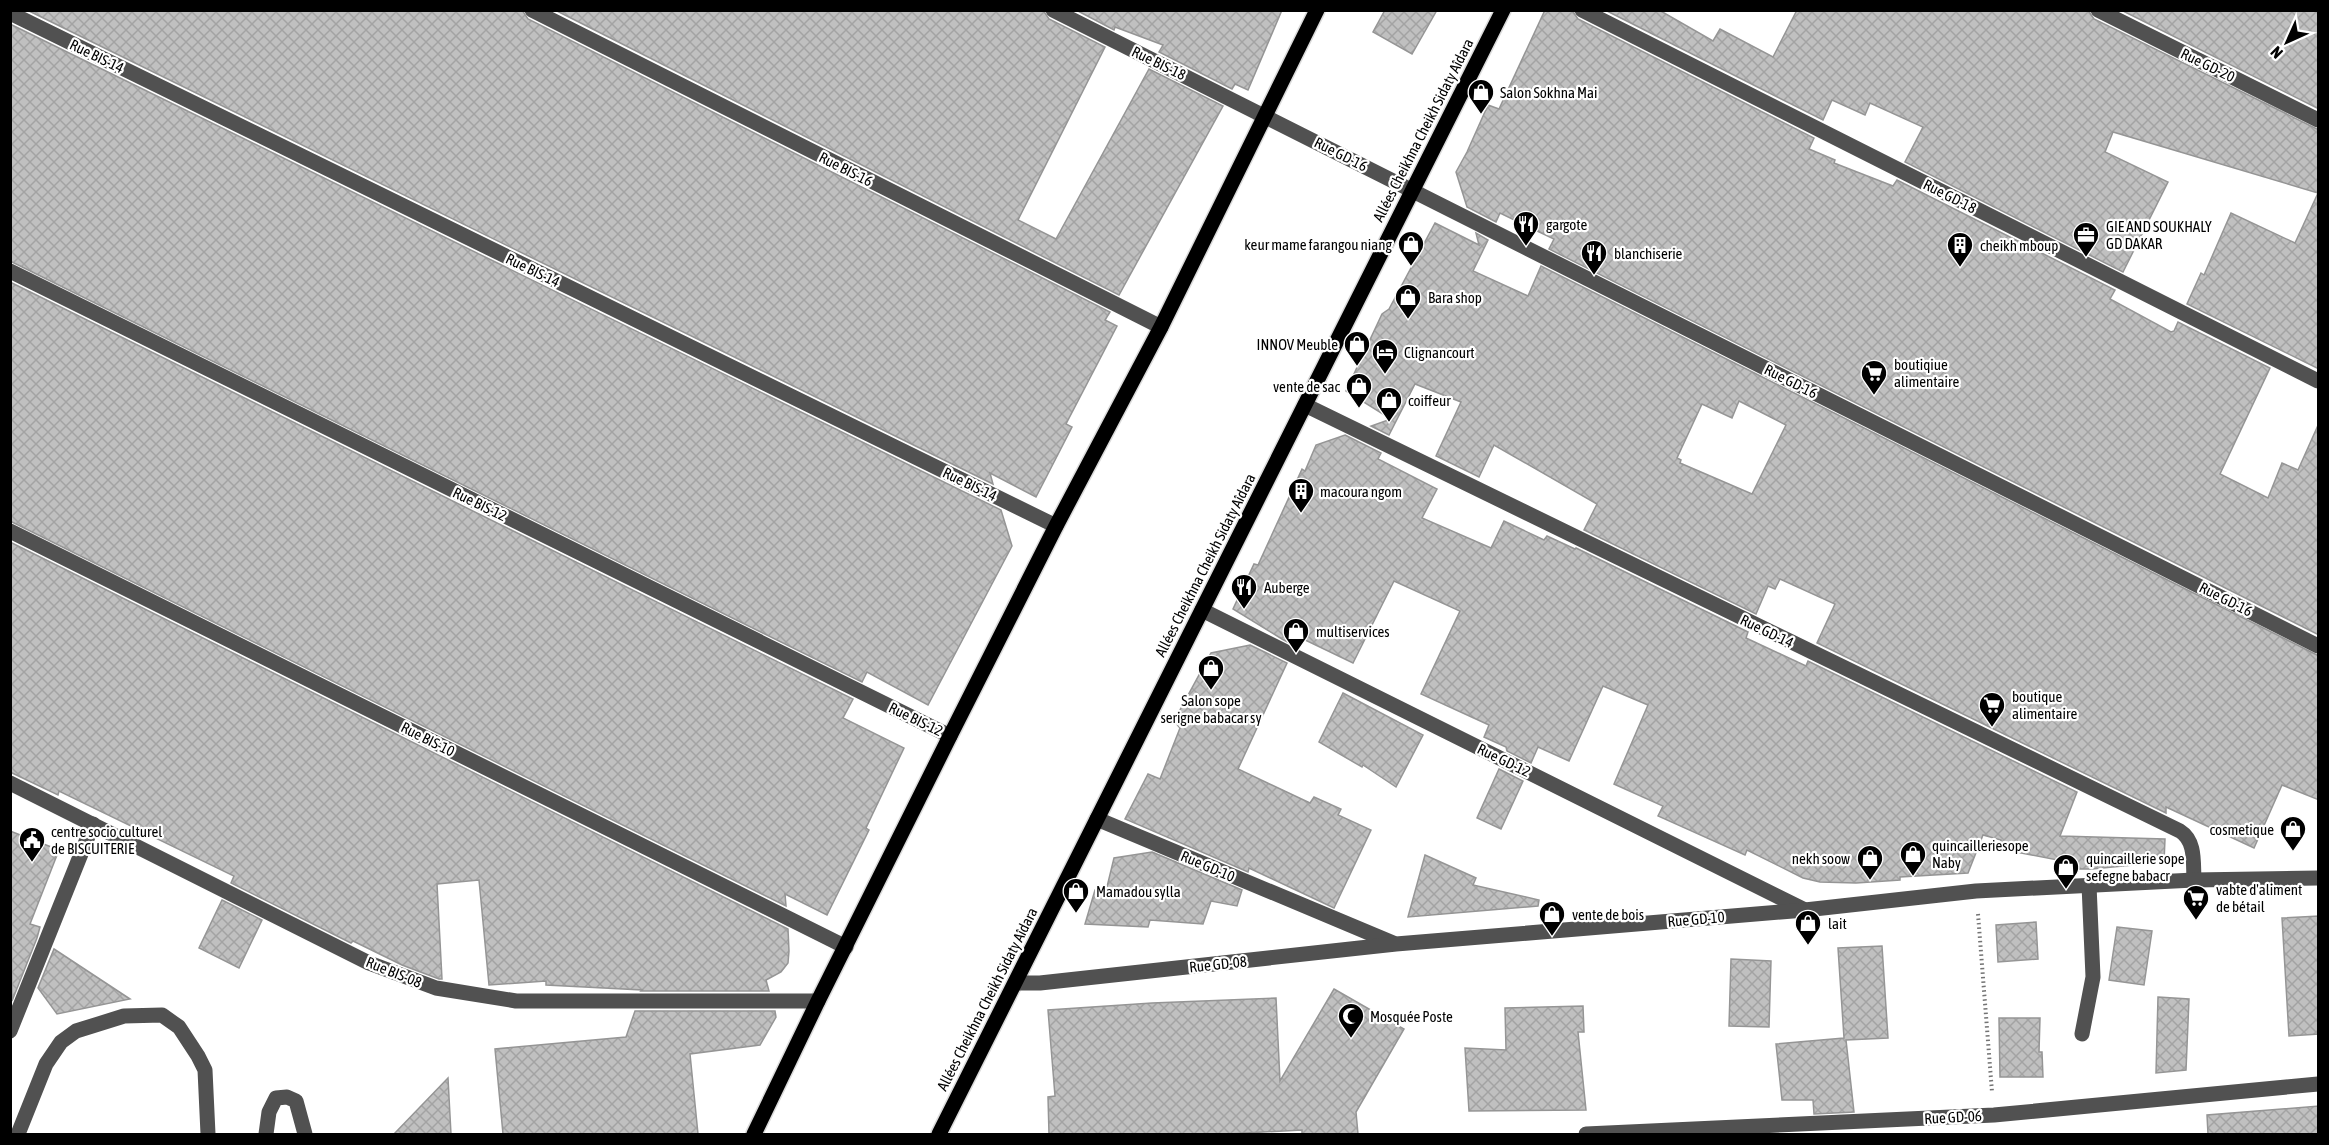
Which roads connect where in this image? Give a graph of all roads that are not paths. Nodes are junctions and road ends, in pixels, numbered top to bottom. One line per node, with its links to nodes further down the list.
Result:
1 (532, 10): 12 (street, Rue BIS-16)
2 (1053, 10): 8 (street, Rue BIS-18)
3 (1317, 10): 8 (main road)
4 (1503, 10): 10 (main road, Allées Cheikhna Cheikh Sidaty Aîdara)
5 (1582, 10): 13 (street, Rue GD-18)
6 (2098, 10): 9 (street, Rue GD-20)
7 (10, 14): 15 (street, Rue BIS-14)
8 (1264, 115): 10 (street, Rue GD-16); 12 (main road)
9 (2319, 120)
10 (1413, 190): 14 (main road, Allées Cheikhna Cheikh Sidaty Aîdara); 18 (street, Rue GD-16)
11 (10, 271): 19 (street, Rue BIS-12)
12 (1161, 327): 15 (main road)
13 (2319, 381)
14 (1305, 405): 17 (main road, Allées Cheikhna Cheikh Sidaty Aîdara); 24 (street, Rue GD-14)
15 (1056, 526): 19 (main road)
16 (10, 531): 28 (street, Rue BIS-10)
17 (1203, 610): 21 (main road, Allées Cheikhna Cheikh Sidaty Aîdara); 26 (street, Rue GD-12)
18 (2319, 646)
19 (950, 736): 28 (main road)
20 (10, 783): 22 (street, Rue BIS-08)
21 (1097, 819): 27 (street, Rue GD-10); 29 (main road, Allées Cheikhna Cheikh Sidaty Aîdara)
22 (93, 824): 30 (street, Rue BIS-08); 31 (street)
23 (2319, 878): 24 (street, Rue GD-10)
24 (2194, 880): 25 (street, Rue GD-10)
25 (2089, 885): 26 (street, Rue GD-10); 32 (street)
26 (1805, 910): 27 (street, Rue GD-10)
27 (1396, 944): 29 (street, Rue GD-08)
28 (846, 947): 30 (main road)
29 (1015, 983): 39 (main road, Allées Cheikhna Cheikh Sidaty Aîdara)
30 (818, 1001): 38 (main road)
31 (10, 1031)
32 (2082, 1034)
33 (2319, 1084): 40 (street, Rue GD-06)
34 (18, 1134): 35 (street)
35 (208, 1134)
36 (266, 1134): 37 (street)
37 (305, 1134)
38 (754, 1134)
39 (939, 1134)
40 (1586, 1134)

